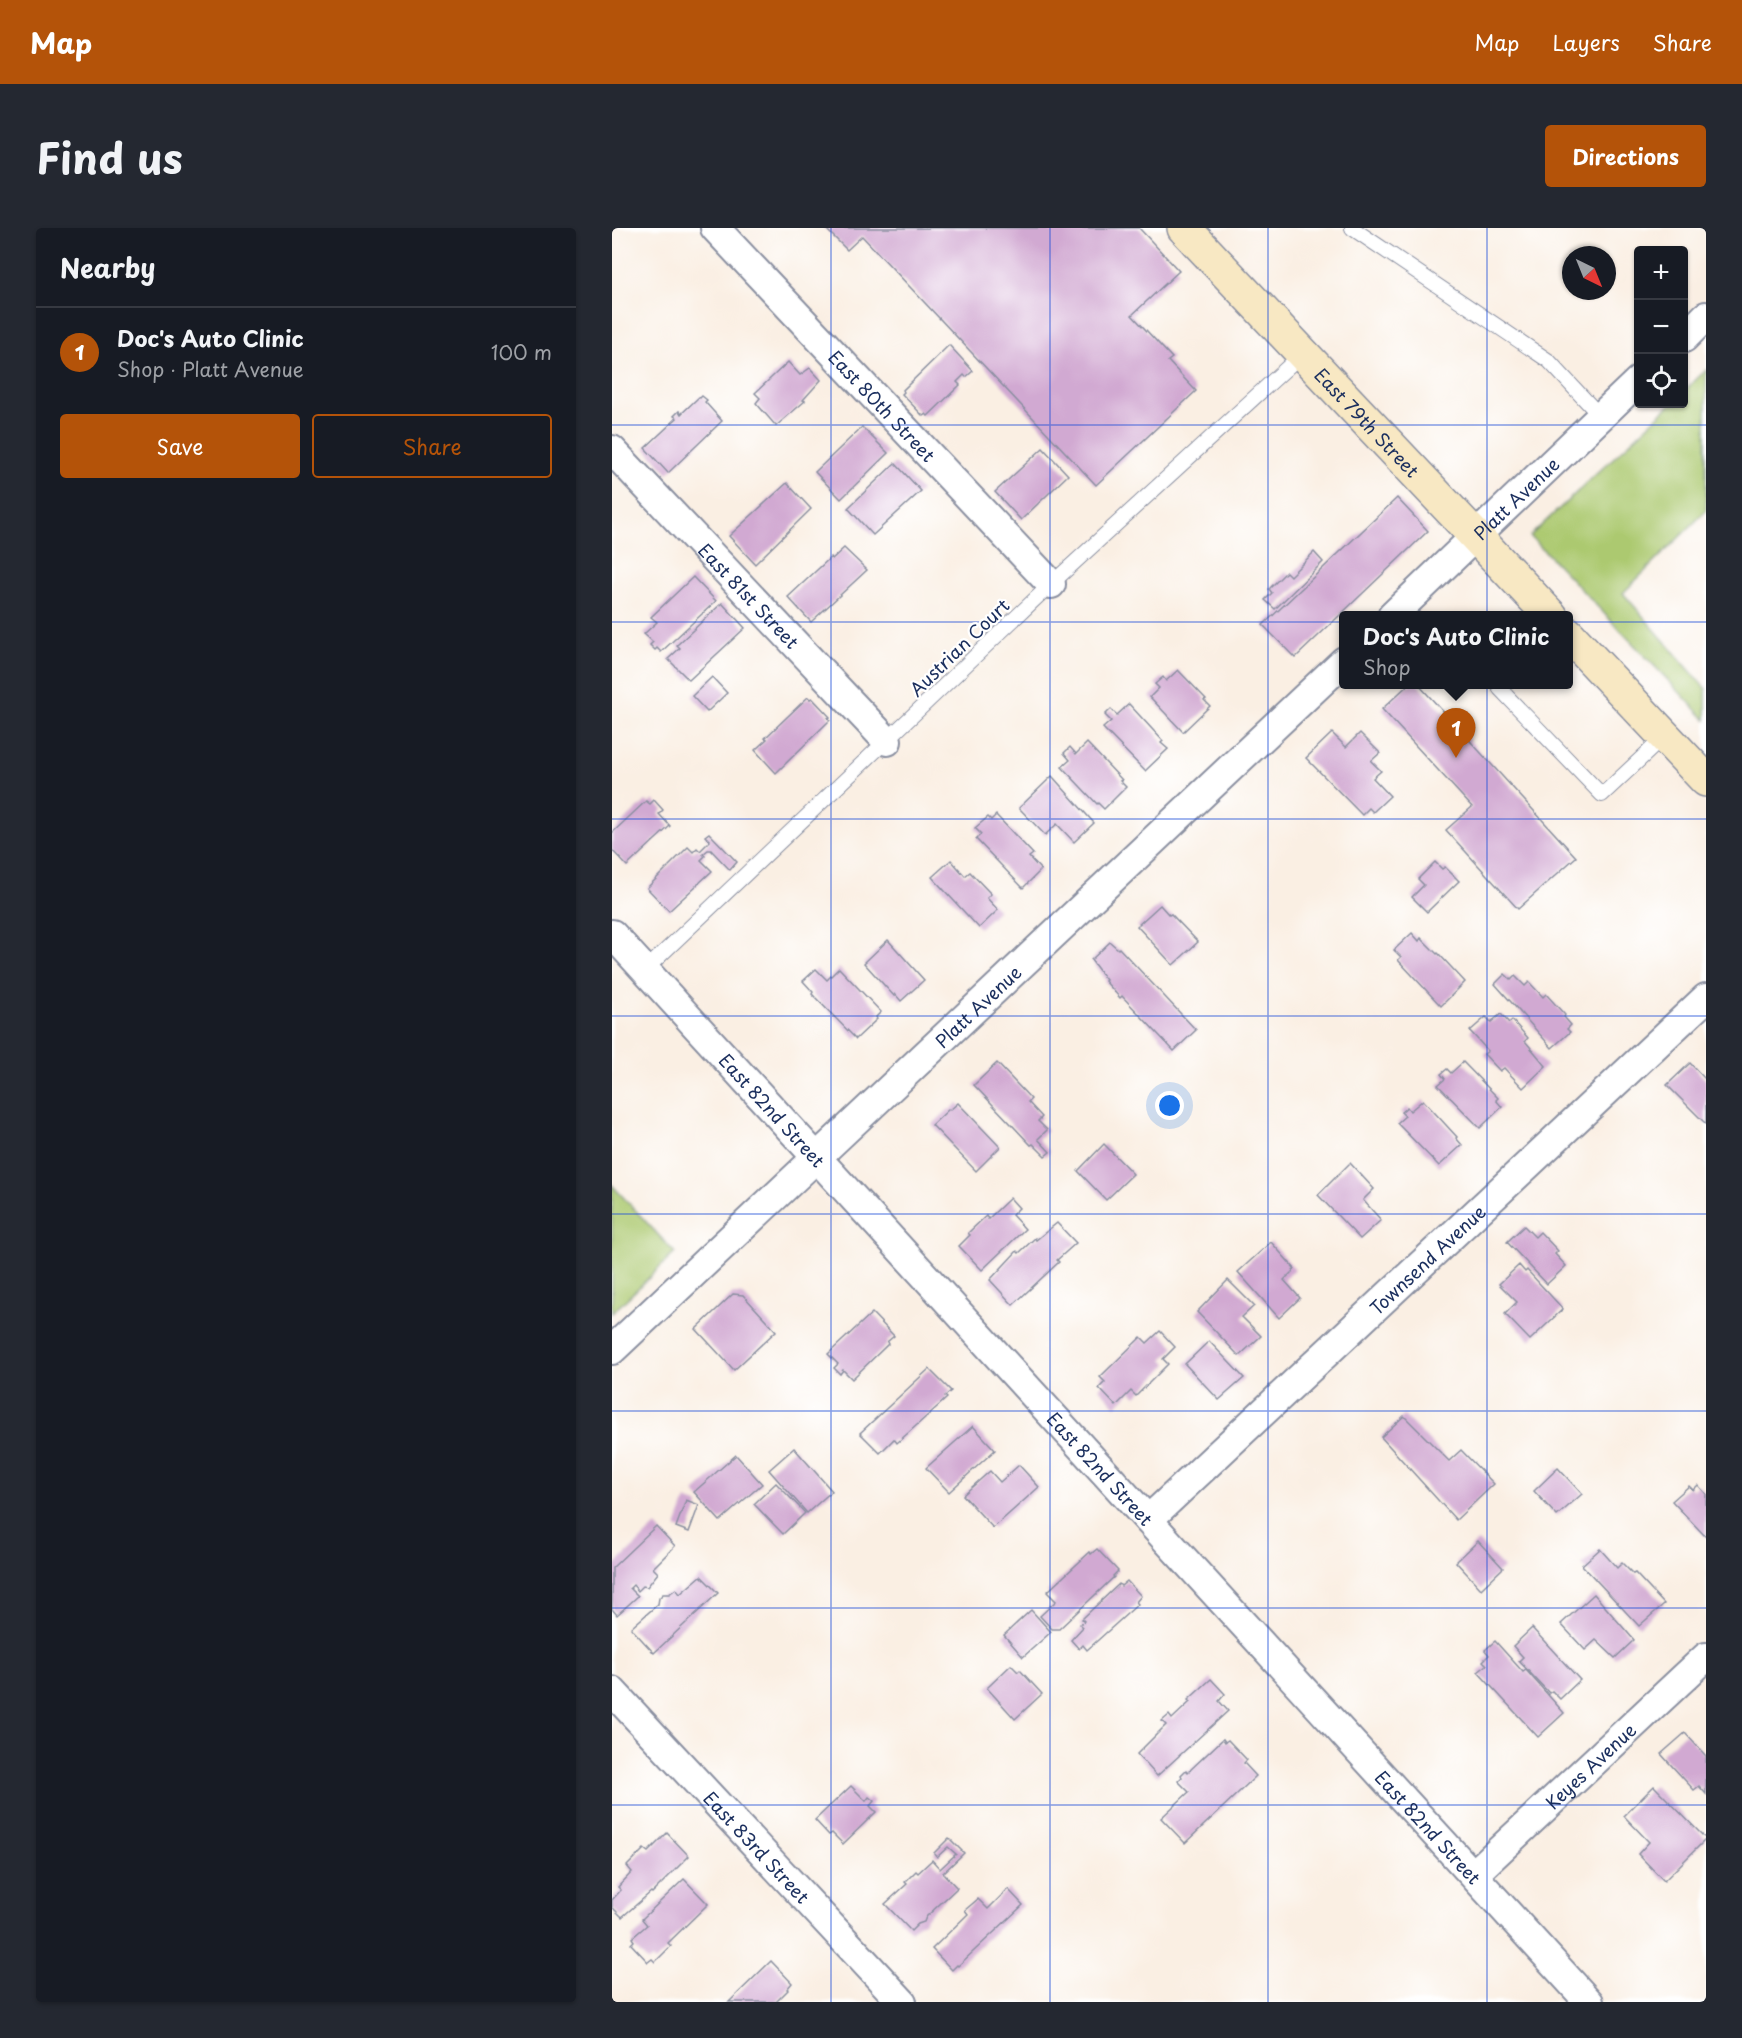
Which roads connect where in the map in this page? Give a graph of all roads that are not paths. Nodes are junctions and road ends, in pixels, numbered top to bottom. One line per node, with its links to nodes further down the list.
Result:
1 (715, 228): 11 (street, East 80th Street)
2 (1184, 228): 6 (main road, East 79th Street)
3 (1352, 228): 8 (lane)
4 (1706, 316): 5 (street)
5 (1688, 333)
6 (1302, 354): 10 (main road, East 79th Street); 11 (lane, Austrian Court)
7 (1634, 385): 8 (street, Platt Avenue)
8 (1600, 417): 10 (street, Platt Avenue)
9 (612, 450): 18 (street, East 81st Street)
10 (1476, 537): 12 (street, Platt Avenue); 13 (main road, East 79th Street)
11 (1051, 584): 18 (lane, Austrian Court)
12 (1396, 611)
13 (1547, 611)
14 (1573, 638): 17 (main road)
15 (1339, 666): 23 (street, Platt Avenue)
16 (1503, 689): 17 (lane)
17 (1665, 736): 19 (main road)
18 (886, 741): 21 (lane, Austrian Court)
19 (1706, 780)
20 (612, 934): 21 (street, East 82nd Street)
21 (645, 970): 23 (street, East 82nd Street)
22 (1706, 998): 25 (street, Townsend Avenue)
23 (816, 1158): 24 (street, Platt Avenue); 25 (street, East 82nd Street)
24 (612, 1350)
25 (1148, 1520): 28 (street, East 82nd Street)
26 (1706, 1657): 28 (street, Keyes Avenue)
27 (612, 1691): 29 (street, East 83rd Street)
28 (1474, 1874): 30 (street, East 82nd Street)
29 (902, 2002)
30 (1590, 2002)

